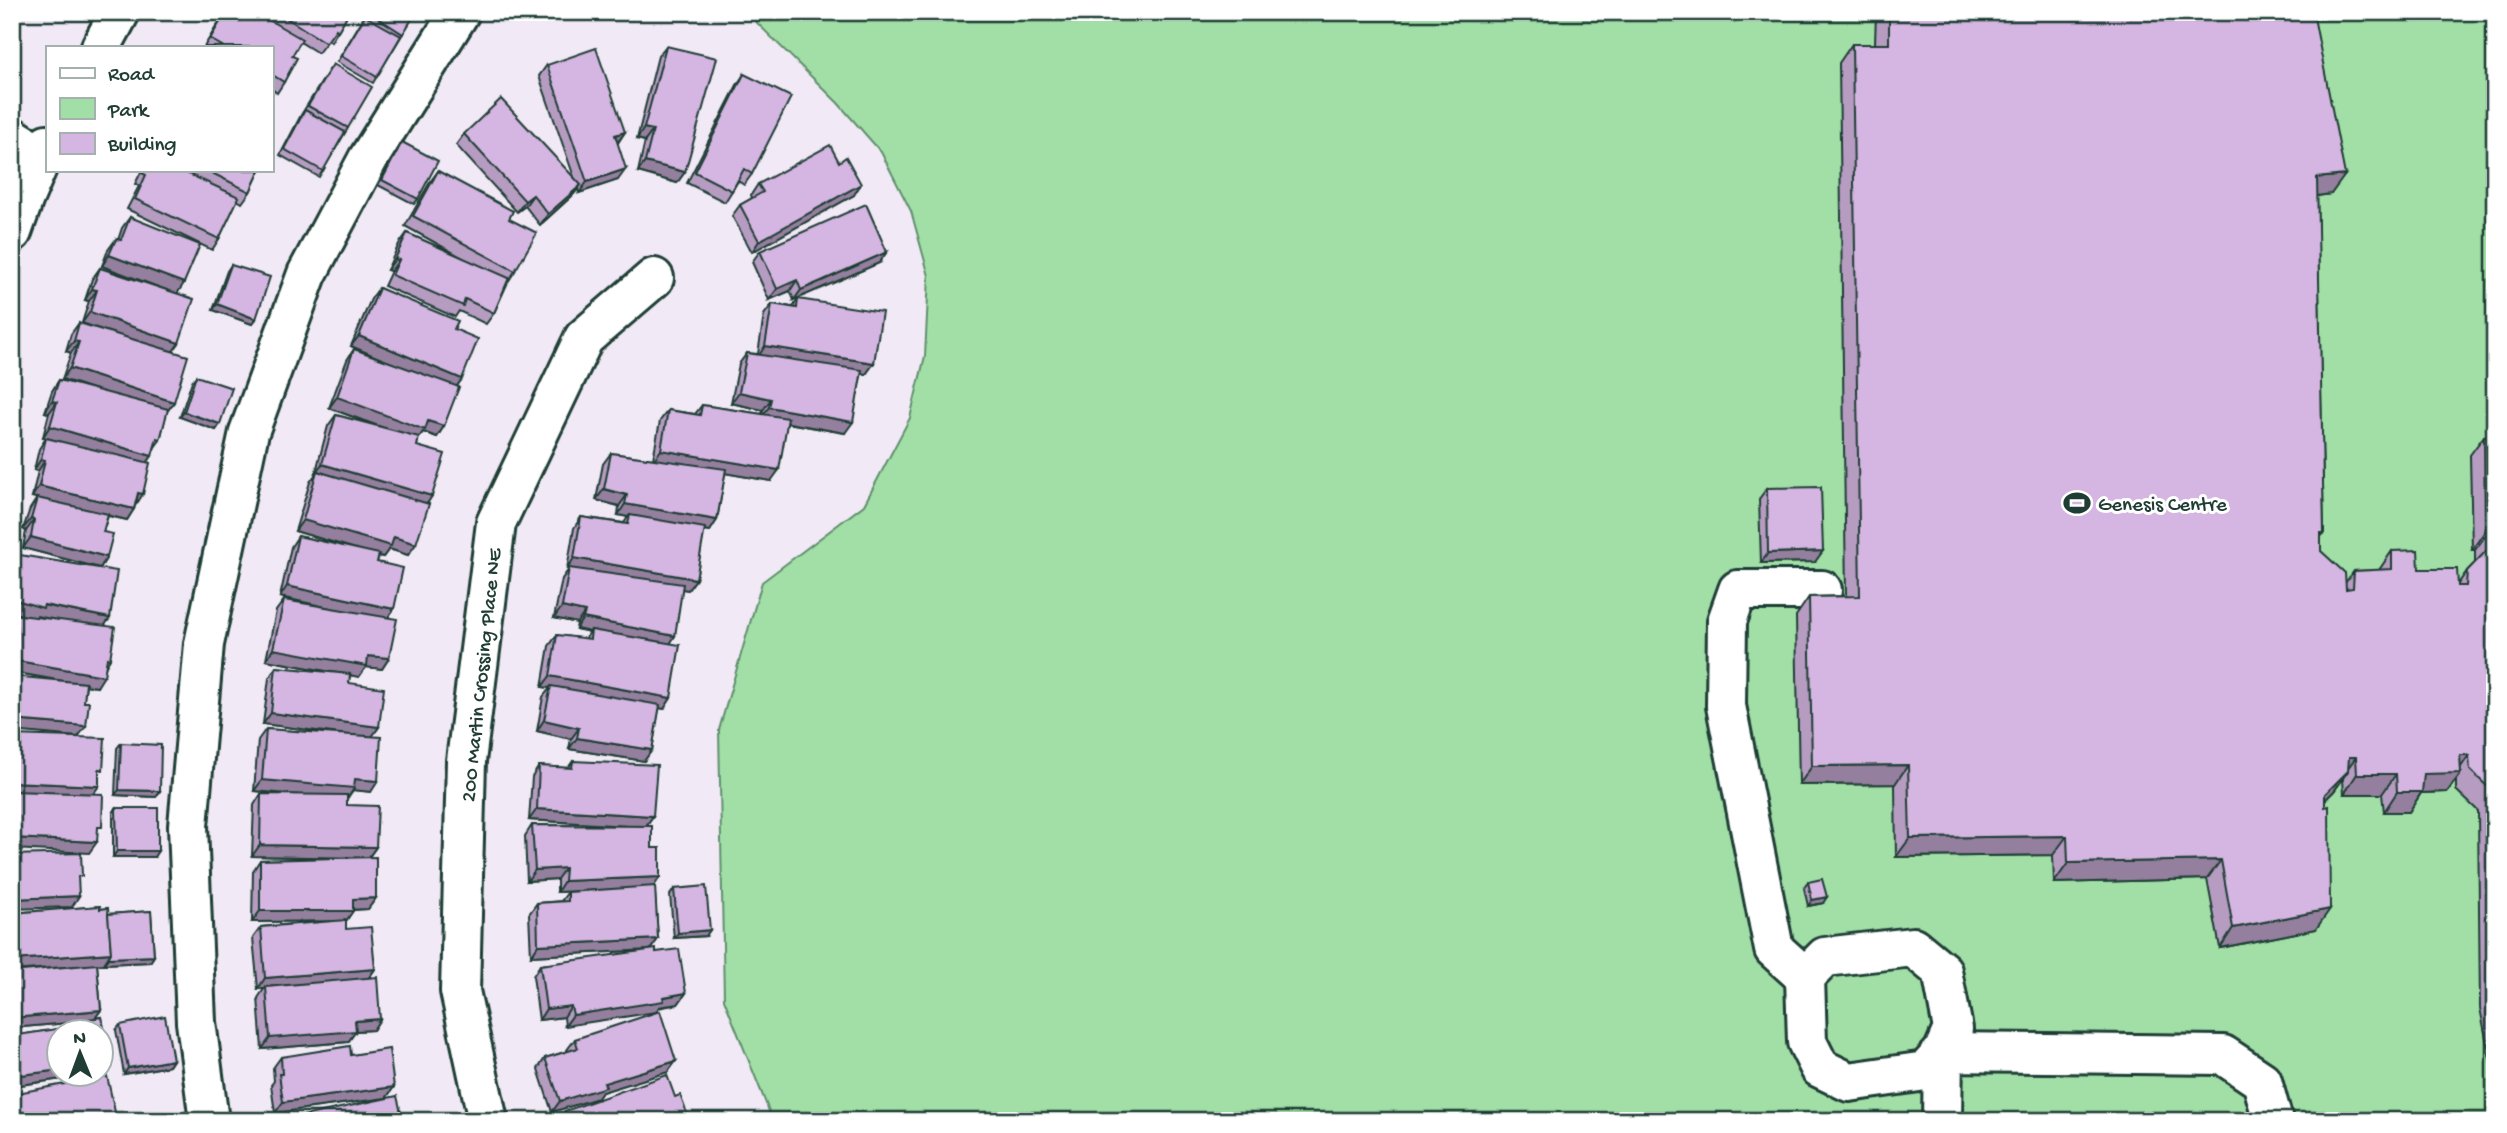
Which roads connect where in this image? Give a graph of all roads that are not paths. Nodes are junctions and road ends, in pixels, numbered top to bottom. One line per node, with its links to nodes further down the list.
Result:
1 (120, 12): 3 (street)
2 (460, 12): 10 (street)
3 (102, 46)
4 (34, 145): 5 (street)
5 (12, 232)
6 (654, 278): 11 (street, 200 Martin Crossing Place NE)
7 (1822, 590): 8 (street)
8 (1805, 977): 9 (street); 9 (street)
9 (1943, 1052): 12 (street); 13 (street)
10 (209, 1121)
11 (488, 1121)
12 (1942, 1121)
13 (2273, 1121)

